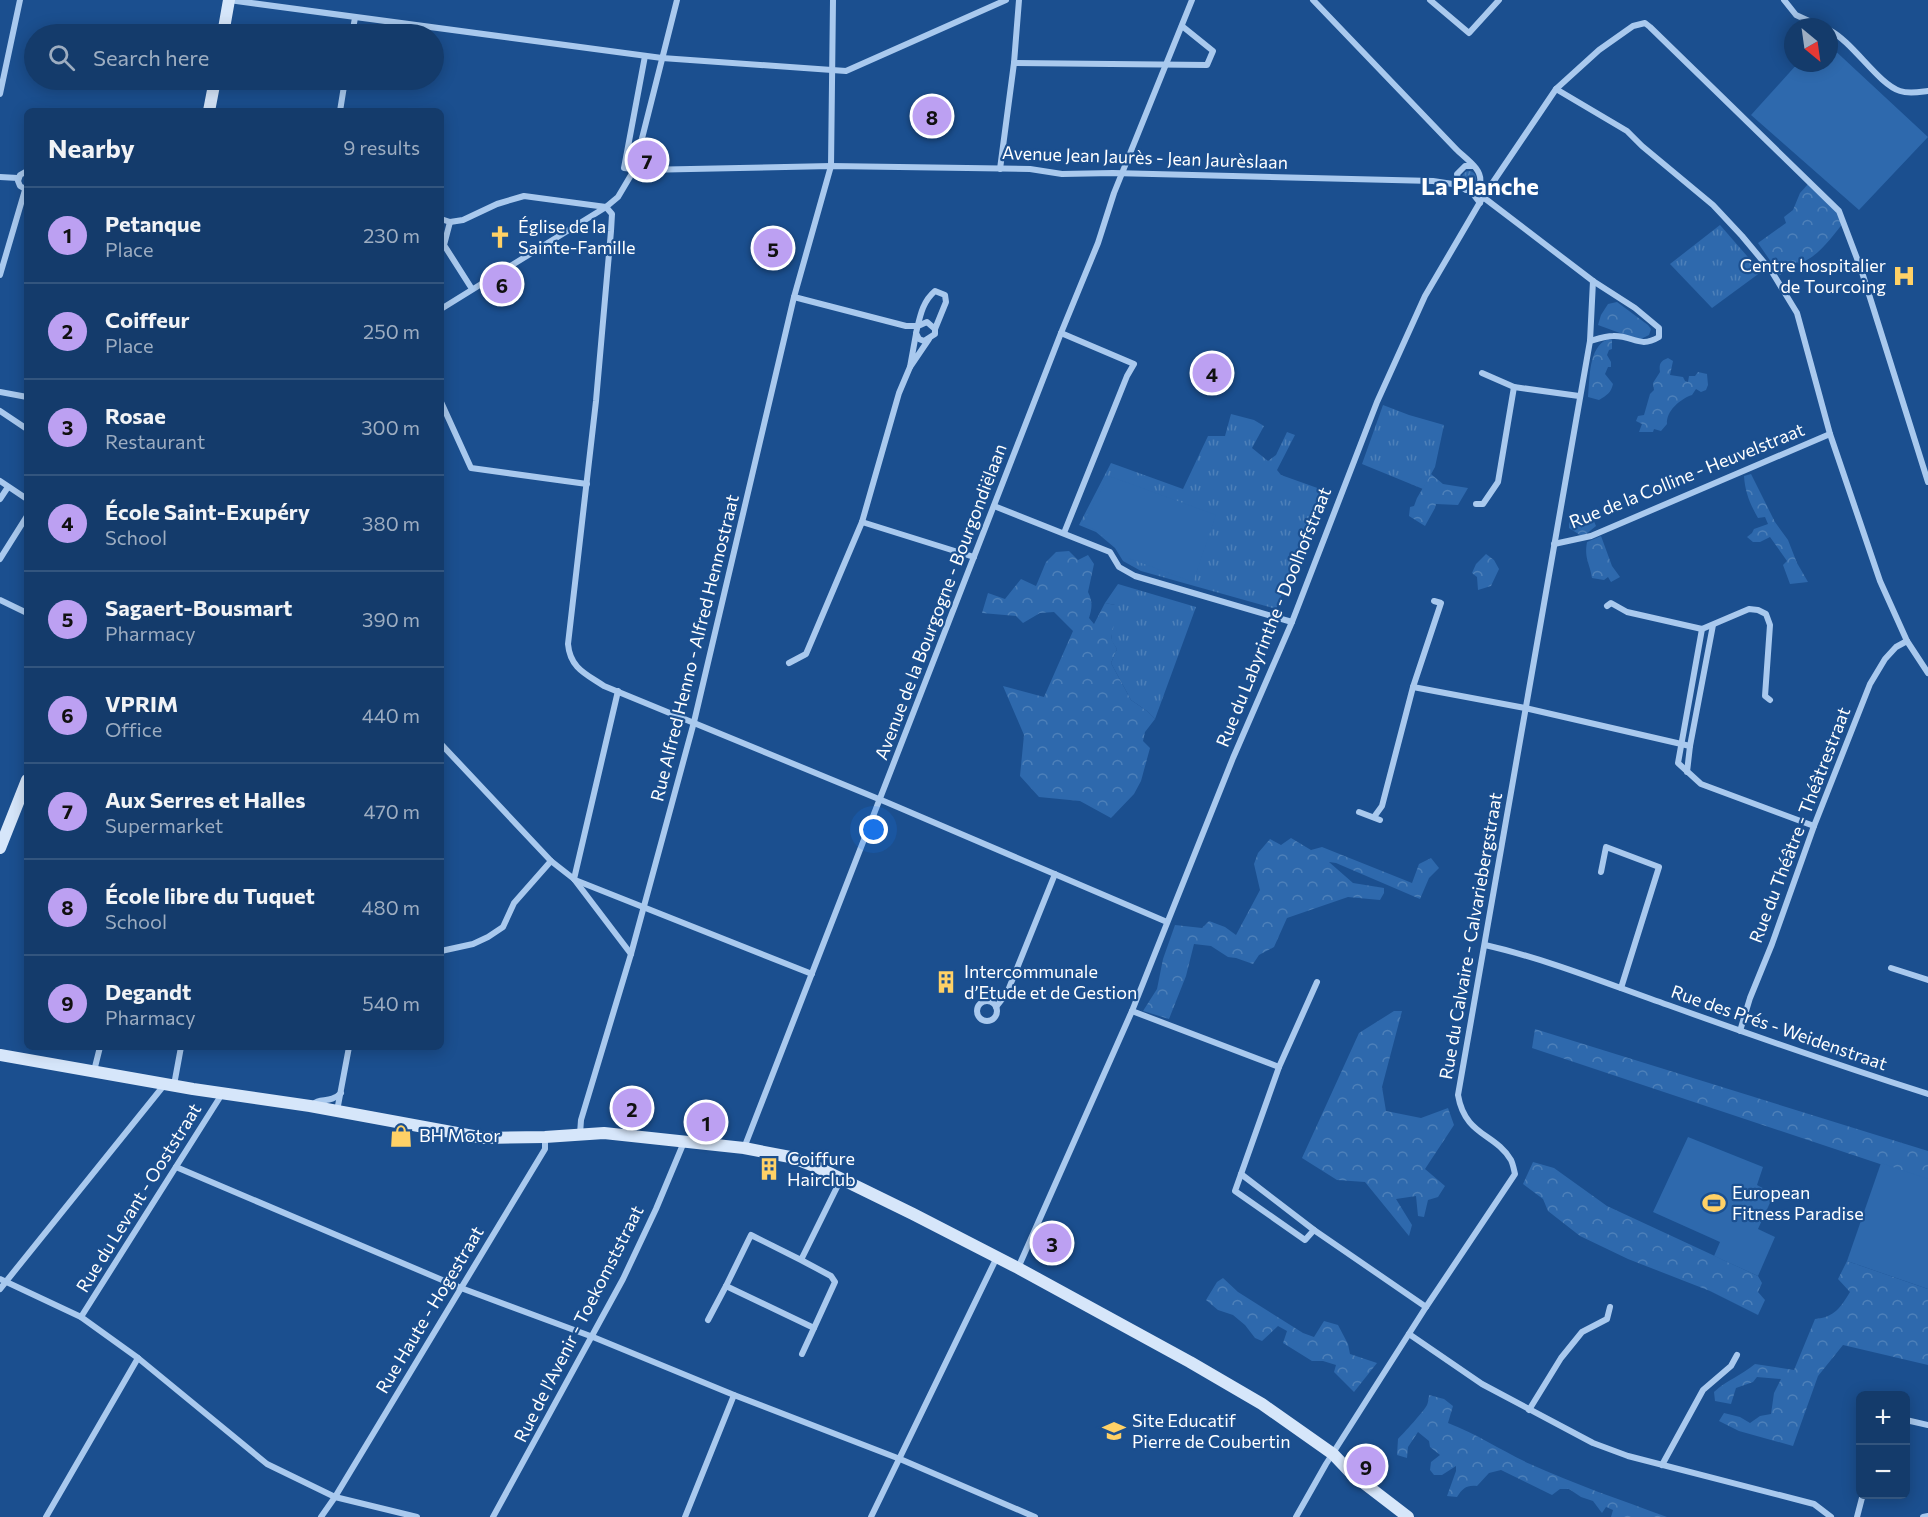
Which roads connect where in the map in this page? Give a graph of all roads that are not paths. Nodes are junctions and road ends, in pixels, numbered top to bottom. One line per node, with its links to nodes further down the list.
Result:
1 (20, 0): 29 (street)
2 (229, 0): 12 (street); 14 (street)
3 (677, 0): 21 (street)
4 (833, 0): 24 (street, Rue Alfred Henno - Alfred Hennostraat)
5 (1006, 0): 24 (street)
6 (1019, 0): 22 (street)
7 (1192, 0): 17 (street, Avenue de la Bourgogne - Bourgondiëlaan)
8 (1313, 0): 33 (street)
9 (1430, 0): 10 (street)
10 (1499, 0)
11 (1784, 0): 13 (street)
12 (355, 18): 15 (street); 16 (street)
13 (1802, 18)
14 (225, 24)
15 (354, 24)
16 (401, 24)
17 (1182, 26): 23 (street, Avenue de la Bourgogne - Bourgondiëlaan); 23 (street)
18 (444, 30): 20 (street)
19 (1838, 36): 28 (street)
20 (645, 56): 21 (street); 35 (street)
21 (662, 58): 24 (street); 35 (street)
22 (1014, 63): 23 (street); 34 (street)
23 (1165, 66): 37 (street, Avenue de la Bourgogne - Bourgondiëlaan)
24 (832, 70): 32 (street, Rue Alfred Henno - Alfred Hennostraat)
25 (1556, 89): 44 (street, Rue du Labyrinthe - Doolhofstraat); 70 (street); 72 (street, Rue du Labyrinthe - Doolhofstraat)
26 (213, 90): 30 (street)
27 (343, 90): 31 (street)
28 (1928, 91)
29 (0, 94)
30 (210, 108)
31 (340, 108)
32 (831, 166): 34 (street, Avenue Jean Jaurès - Jean Jaurèslaan); 35 (street, Avenue Jean Jaurès - Jean Jaurèslaan); 53 (street, Rue Alfred Henno - Alfred Hennostraat)
33 (1472, 166): 40 (street); 41 (street)
34 (1000, 169): 37 (street, Avenue Jean Jaurès - Jean Jaurèslaan)
35 (634, 170): 47 (street)
36 (24, 172): 39 (street)
37 (1123, 173): 41 (street, Avenue Jean Jaurès - Jean Jaurèslaan); 58 (street, Avenue de la Bourgogne - Bourgondiëlaan)
38 (0, 177): 39 (street)
39 (18, 178): 42 (street)
40 (1480, 183): 43 (street); 44 (street)
41 (1459, 185): 43 (street)
42 (24, 189)
43 (1470, 190): 46 (street)
44 (1488, 190): 46 (street, Rue du Labyrinthe - Doolhofstraat)
45 (24, 197): 50 (street)
46 (1481, 200): 51 (street); 91 (street, Rue du Labyrinthe - Doolhofstraat)
47 (606, 207): 49 (street); 52 (street); 73 (street)
48 (444, 220): 49 (street)
49 (450, 222): 52 (street)
50 (0, 275)
51 (1593, 281): 60 (street, Rue du Calvaire - Calvariebergstraat); 60 (street)
52 (472, 289): 54 (street)
53 (794, 297): 55 (street); 101 (street, Rue Alfred Henno - Alfred Hennostraat)
54 (444, 307)
55 (918, 326): 56 (street); 56 (street); 57 (street)
56 (935, 329): 59 (street)
57 (916, 333): 59 (street); 61 (street)
58 (1061, 333): 78 (street, Avenue de la Bourgogne - Bourgondiëlaan); 81 (street)
59 (929, 339): 61 (street)
60 (1590, 341): 66 (street, Rue du Calvaire - Calvariebergstraat)
61 (910, 367): 80 (street)
62 (1482, 373): 63 (street)
63 (1514, 387): 66 (street); 77 (street)
64 (0, 392): 65 (street)
65 (24, 396)
66 (1579, 396): 83 (street, Rue du Calvaire - Calvariebergstraat)
67 (444, 409): 73 (street)
68 (0, 411): 69 (street)
69 (24, 427)
70 (1830, 434): 83 (street, Rue de la Colline - Heuvelstraat); 94 (street)
71 (0, 481): 74 (street)
72 (1928, 482)
73 (587, 484): 98 (street)
74 (8, 487): 75 (street); 76 (street)
75 (24, 497)
76 (0, 499)
77 (1476, 504)
78 (994, 506): 81 (street); 85 (street, Avenue de la Bourgogne - Bourgondiëlaan)
79 (24, 521): 84 (street)
80 (862, 522): 85 (street); 95 (street)
81 (1064, 534): 91 (street)
82 (0, 540): 84 (street)
83 (1554, 544): 100 (street, Rue du Calvaire - Calvariebergstraat)
84 (8, 545): 86 (street)
85 (974, 557): 107 (street, Avenue de la Bourgogne - Bourgondiëlaan)
86 (0, 559)
87 (0, 600): 90 (street)
88 (1434, 601): 97 (street)
89 (1607, 606): 93 (street)
90 (24, 612)
91 (1292, 622): 116 (street, Rue du Labyrinthe - Doolhofstraat)
92 (1713, 626): 93 (street); 99 (street); 103 (street)
93 (1702, 629): 102 (street)
94 (1907, 641): 96 (street); 109 (street, Rue du Théâtre - Théâtrestraat)
95 (789, 663)
96 (1928, 673)
97 (1413, 687): 100 (street); 108 (street)
98 (618, 692): 101 (street); 114 (street)
99 (1770, 699)
100 (1525, 708): 102 (street); 117 (street, Rue du Calvaire - Calvariebergstraat)
101 (694, 722): 107 (street); 115 (street, Rue Alfred Henno - Alfred Hennostraat)
102 (1680, 742): 103 (street); 105 (street)
103 (1690, 746): 105 (street)
104 (444, 747): 111 (street)
105 (1687, 772): 109 (street)
106 (24, 788): 110 (street)
107 (881, 800): 113 (street); 121 (street, Avenue de la Bourgogne - Bourgondiëlaan)
108 (1359, 812)
109 (1814, 826): 127 (street, Rue du Théâtre - Théâtrestraat)
110 (0, 848)
111 (551, 861): 114 (street); 118 (street)
112 (1601, 872): 124 (street)
113 (1055, 874): 116 (street); 125 (street)
114 (574, 879): 115 (street); 119 (street)
115 (644, 908): 119 (street, Rue Alfred Henno - Alfred Hennostraat); 121 (street)
116 (1167, 922): 126 (street, Rue du Labyrinthe - Doolhofstraat)
117 (1485, 945): 124 (street, Rue des Prés - Weidenstraat); 155 (street, Rue du Calvaire - Calvariebergstraat)
118 (444, 950)
119 (631, 954): 140 (street, Rue Alfred Henno - Alfred Hennostraat)
120 (1891, 968): 122 (street)
121 (812, 974): 143 (street, Avenue de la Bourgogne - Bourgondiëlaan)
122 (1928, 980)
123 (1317, 982): 132 (street)
124 (1621, 988): 127 (street, Rue des Prés - Weidenstraat)
125 (996, 1007)
126 (1132, 1011): 132 (street); 150 (street, Rue du Labyrinthe - Doolhofstraat)
127 (1740, 1031): 137 (street, Rue des Prés - Weidenstraat)
128 (99, 1050): 133 (street)
129 (180, 1050): 134 (street)
130 (349, 1050): 135 (street)
131 (0, 1055): 133 (street)
132 (1279, 1067): 145 (street)
133 (94, 1071): 134 (street)
134 (170, 1084): 136 (street); 151 (street)
135 (341, 1093): 138 (street); 139 (street)
136 (222, 1094): 138 (street); 144 (street, Rue du Levant - Ooststraat)
137 (1928, 1094)
138 (310, 1106): 139 (street)
139 (337, 1112): 141 (street)
140 (580, 1135): 141 (street); 142 (street)
141 (545, 1137): 153 (street, Rue Haute - Hogestraat)
142 (684, 1142): 143 (street); 161 (street, Rue de l'Avenir - Toekomststraat)
143 (744, 1148): 146 (street)
144 (176, 1167): 153 (street); 157 (street, Rue du Levant - Ooststraat)
145 (1240, 1174): 147 (street); 147 (street)
146 (841, 1179): 148 (street); 149 (street)
147 (1314, 1230): 155 (street)
148 (997, 1257): 150 (street); 170 (street)
149 (801, 1260): 152 (street); 159 (street)
150 (1018, 1268): 169 (street)
151 (3, 1280): 154 (street); 157 (street)
152 (726, 1286): 158 (street); 159 (street)
153 (461, 1288): 161 (street); 172 (street, Rue Haute - Hogestraat)
154 (0, 1289)
155 (1426, 1307): 160 (street, Rue du Calvaire - Calvariebergstraat)
156 (1610, 1307): 166 (street)
157 (81, 1317): 164 (street)
158 (708, 1320)
159 (814, 1328): 162 (street)
160 (1410, 1334): 166 (street); 169 (street, Rue du Calvaire - Calvariebergstraat)
161 (593, 1337): 165 (street); 179 (street, Rue de l'Avenir - Toekomststraat)
162 (802, 1354)
163 (1737, 1355): 171 (street)
164 (138, 1358): 172 (street); 176 (street)
165 (734, 1395): 170 (street); 180 (street)
166 (1530, 1410): 171 (street)
167 (1910, 1421): 168 (street)
168 (1928, 1425)
169 (1333, 1454): 183 (street, Rue du Calvaire - Calvariebergstraat); 184 (street)
170 (900, 1459): 174 (street); 181 (street)
171 (1662, 1465): 185 (street)
172 (335, 1497): 177 (street, Rue Haute - Hogestraat); 178 (street)
173 (1862, 1499): 186 (street)
174 (1023, 1515): 182 (street)
175 (1928, 1516): 187 (street)
176 (46, 1517)
177 (321, 1517)
178 (417, 1517)
179 (494, 1517)
180 (685, 1517)
181 (871, 1517)
182 (1035, 1517)
183 (1296, 1517)
184 (1408, 1517)
185 (1831, 1517)
186 (1857, 1517)
187 (1923, 1517)

